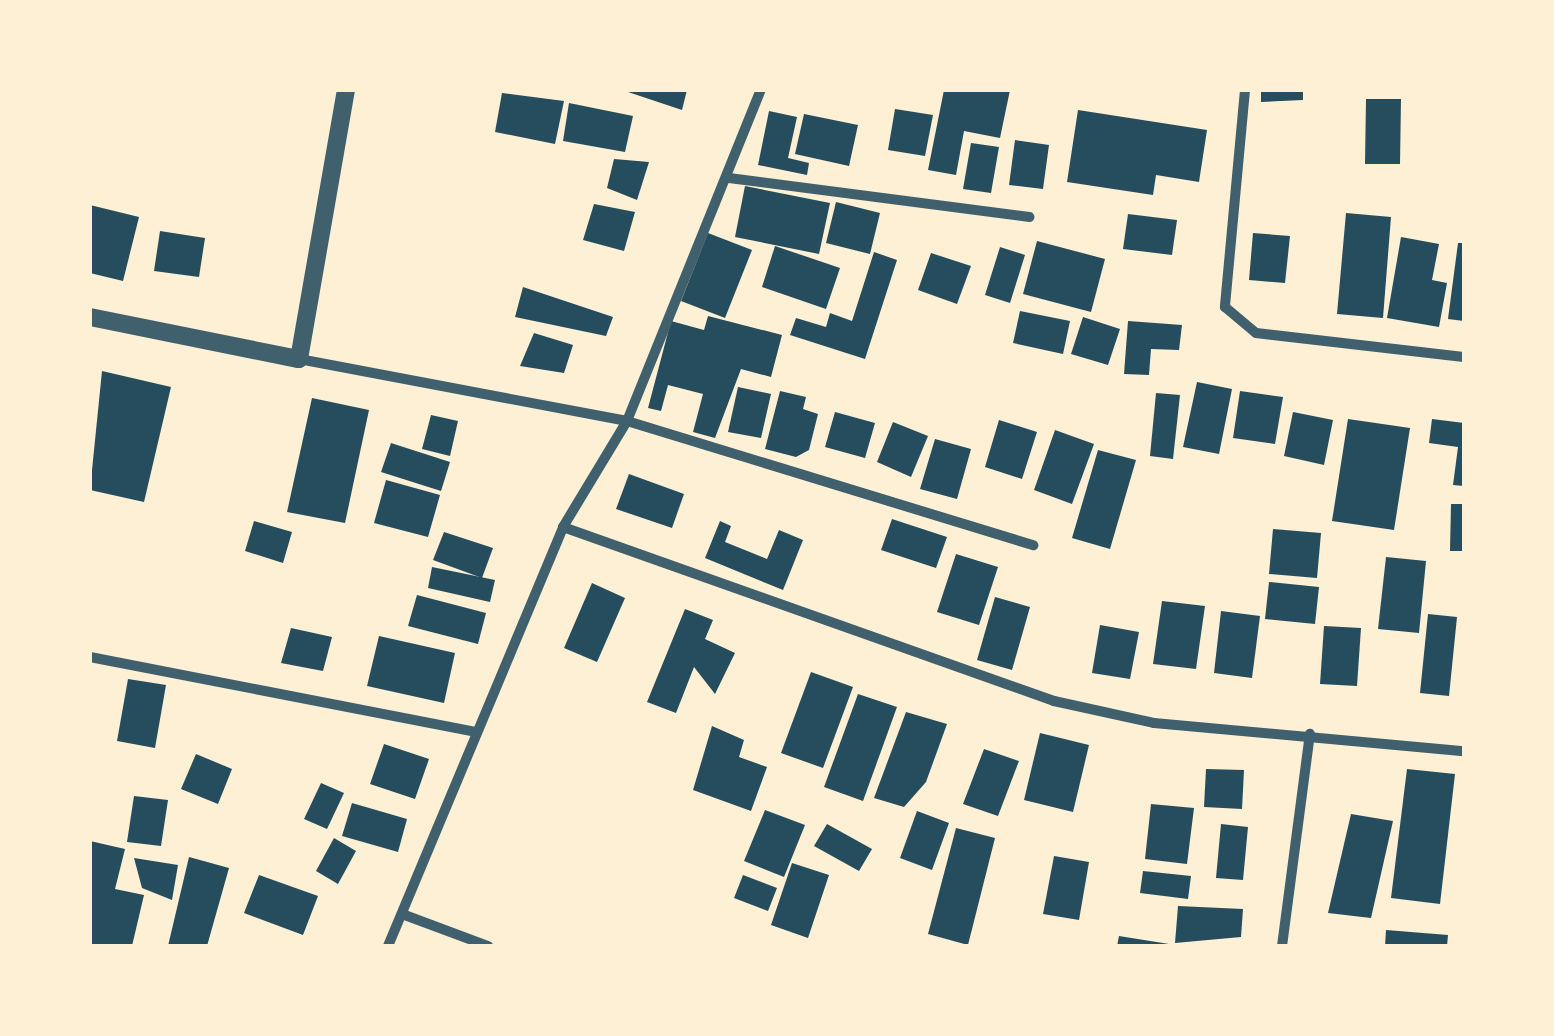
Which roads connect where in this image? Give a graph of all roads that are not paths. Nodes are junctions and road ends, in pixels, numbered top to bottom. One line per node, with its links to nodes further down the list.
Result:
1 (346, 90): 8 (street)
2 (761, 90): 4 (street)
3 (1245, 90): 7 (street)
4 (728, 178): 5 (street); 9 (street)
5 (1029, 216)
6 (90, 317): 8 (street)
7 (1464, 357)
8 (299, 359): 9 (street)
9 (626, 421): 10 (street); 11 (street)
10 (563, 527): 13 (street); 14 (street)
11 (1032, 545)
12 (90, 657): 13 (street)
13 (477, 732): 16 (street)
14 (1310, 734): 15 (street); 19 (street)
15 (1464, 750)
16 (402, 914): 17 (street); 18 (street)
17 (388, 946)
18 (488, 946)
19 (1282, 946)

